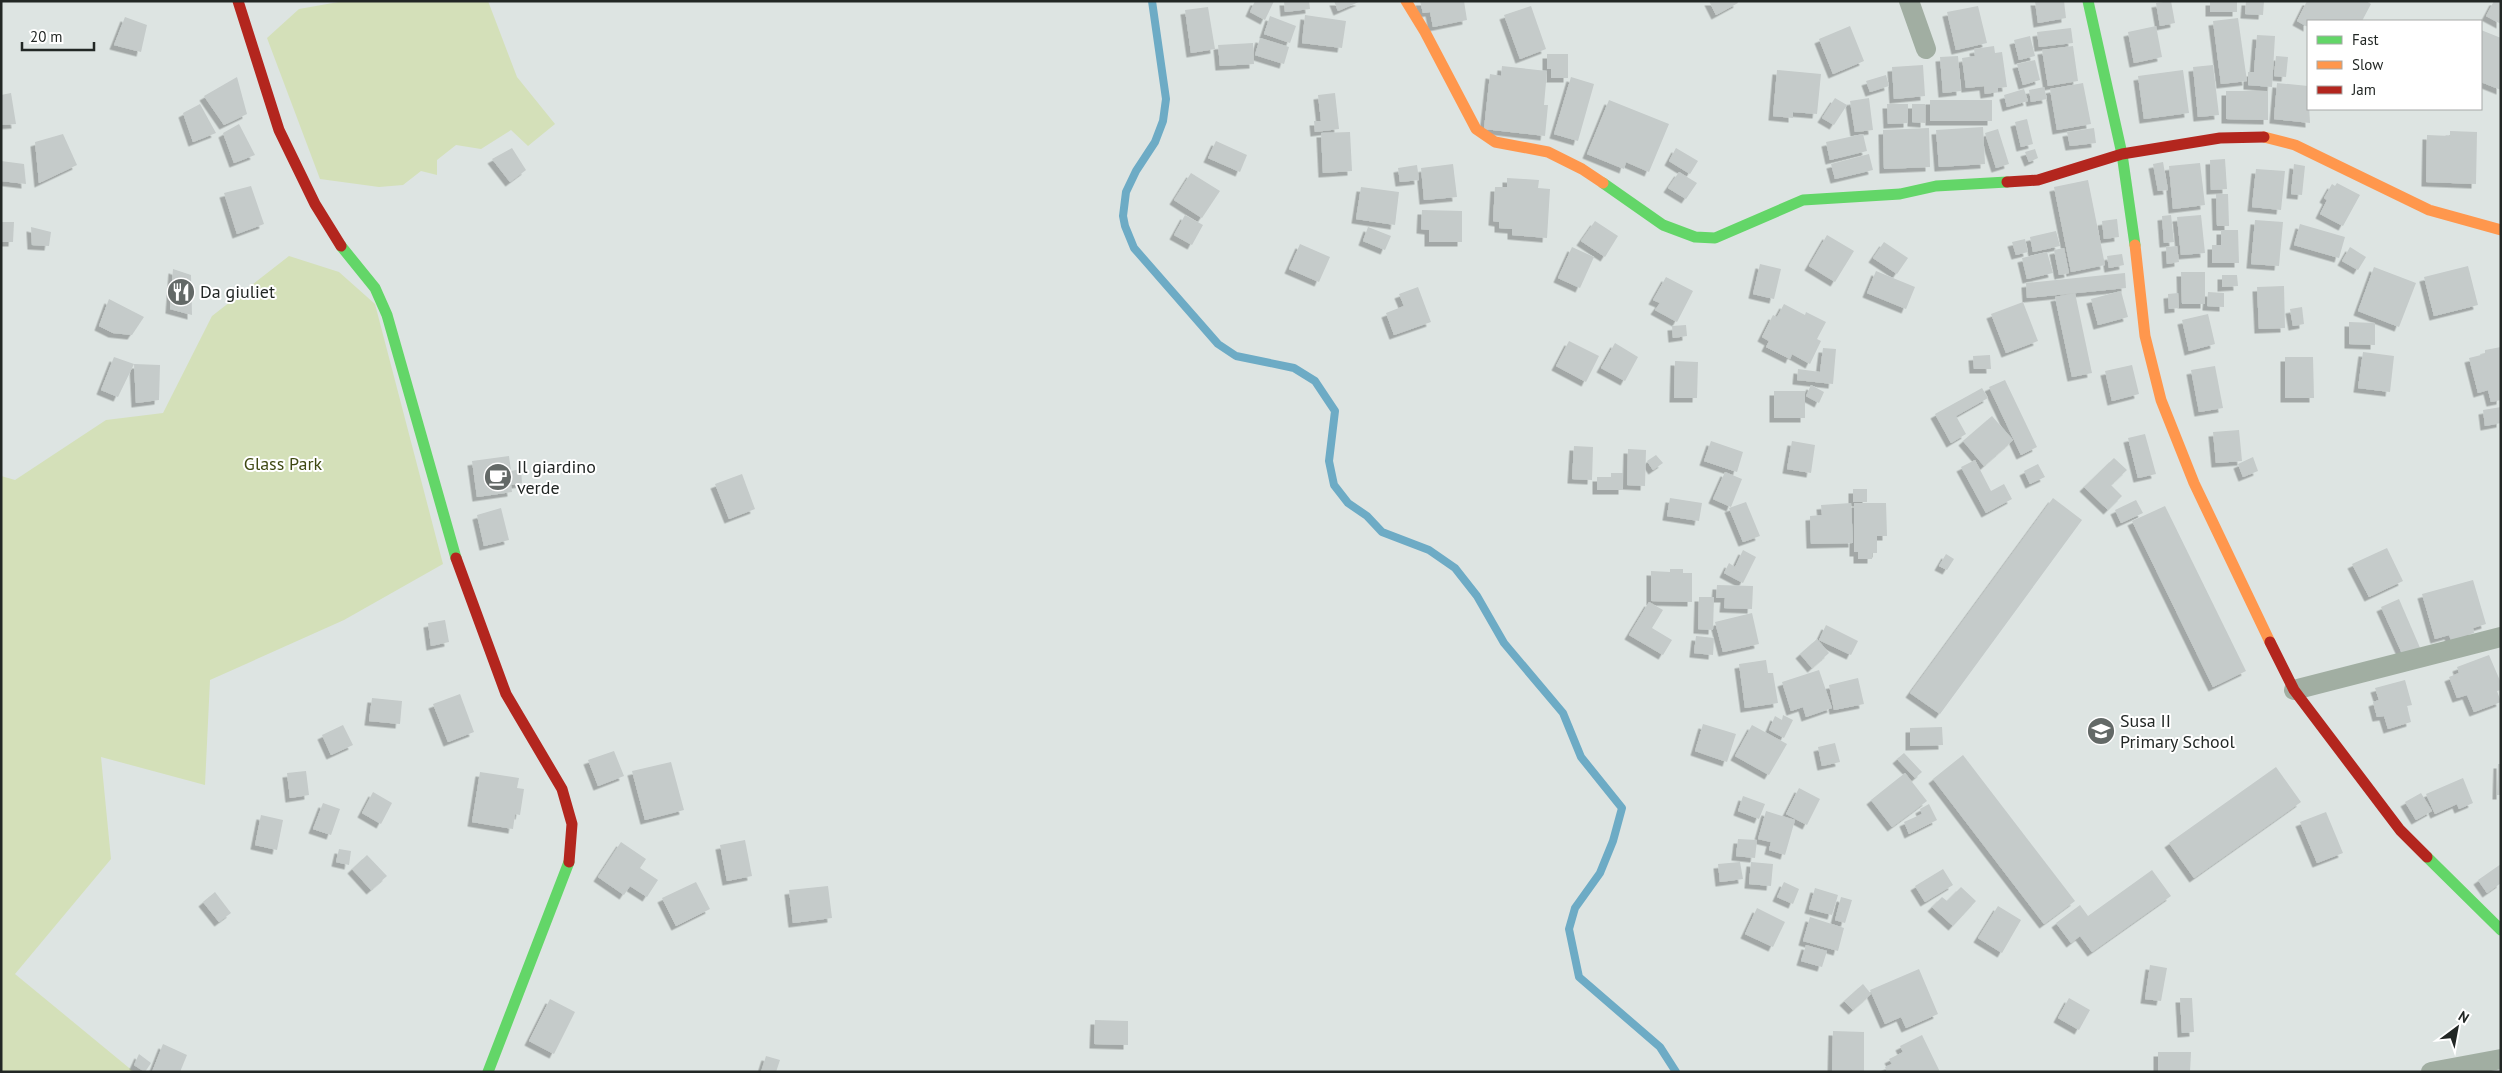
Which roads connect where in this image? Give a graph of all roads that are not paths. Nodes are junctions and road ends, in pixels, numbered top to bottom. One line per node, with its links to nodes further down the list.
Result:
1 (238, 1): 12 (street)
2 (1406, 1): 6 (street)
3 (1909, 1): 5 (street)
4 (2088, 1): 6 (street)
5 (1926, 49)
6 (2122, 154): 7 (street); 9 (street)
7 (2501, 230)
8 (2501, 637): 9 (street)
9 (2294, 690): 10 (street)
10 (2501, 930)
11 (2501, 1059): 13 (street)
12 (488, 1072)
13 (2430, 1072)

